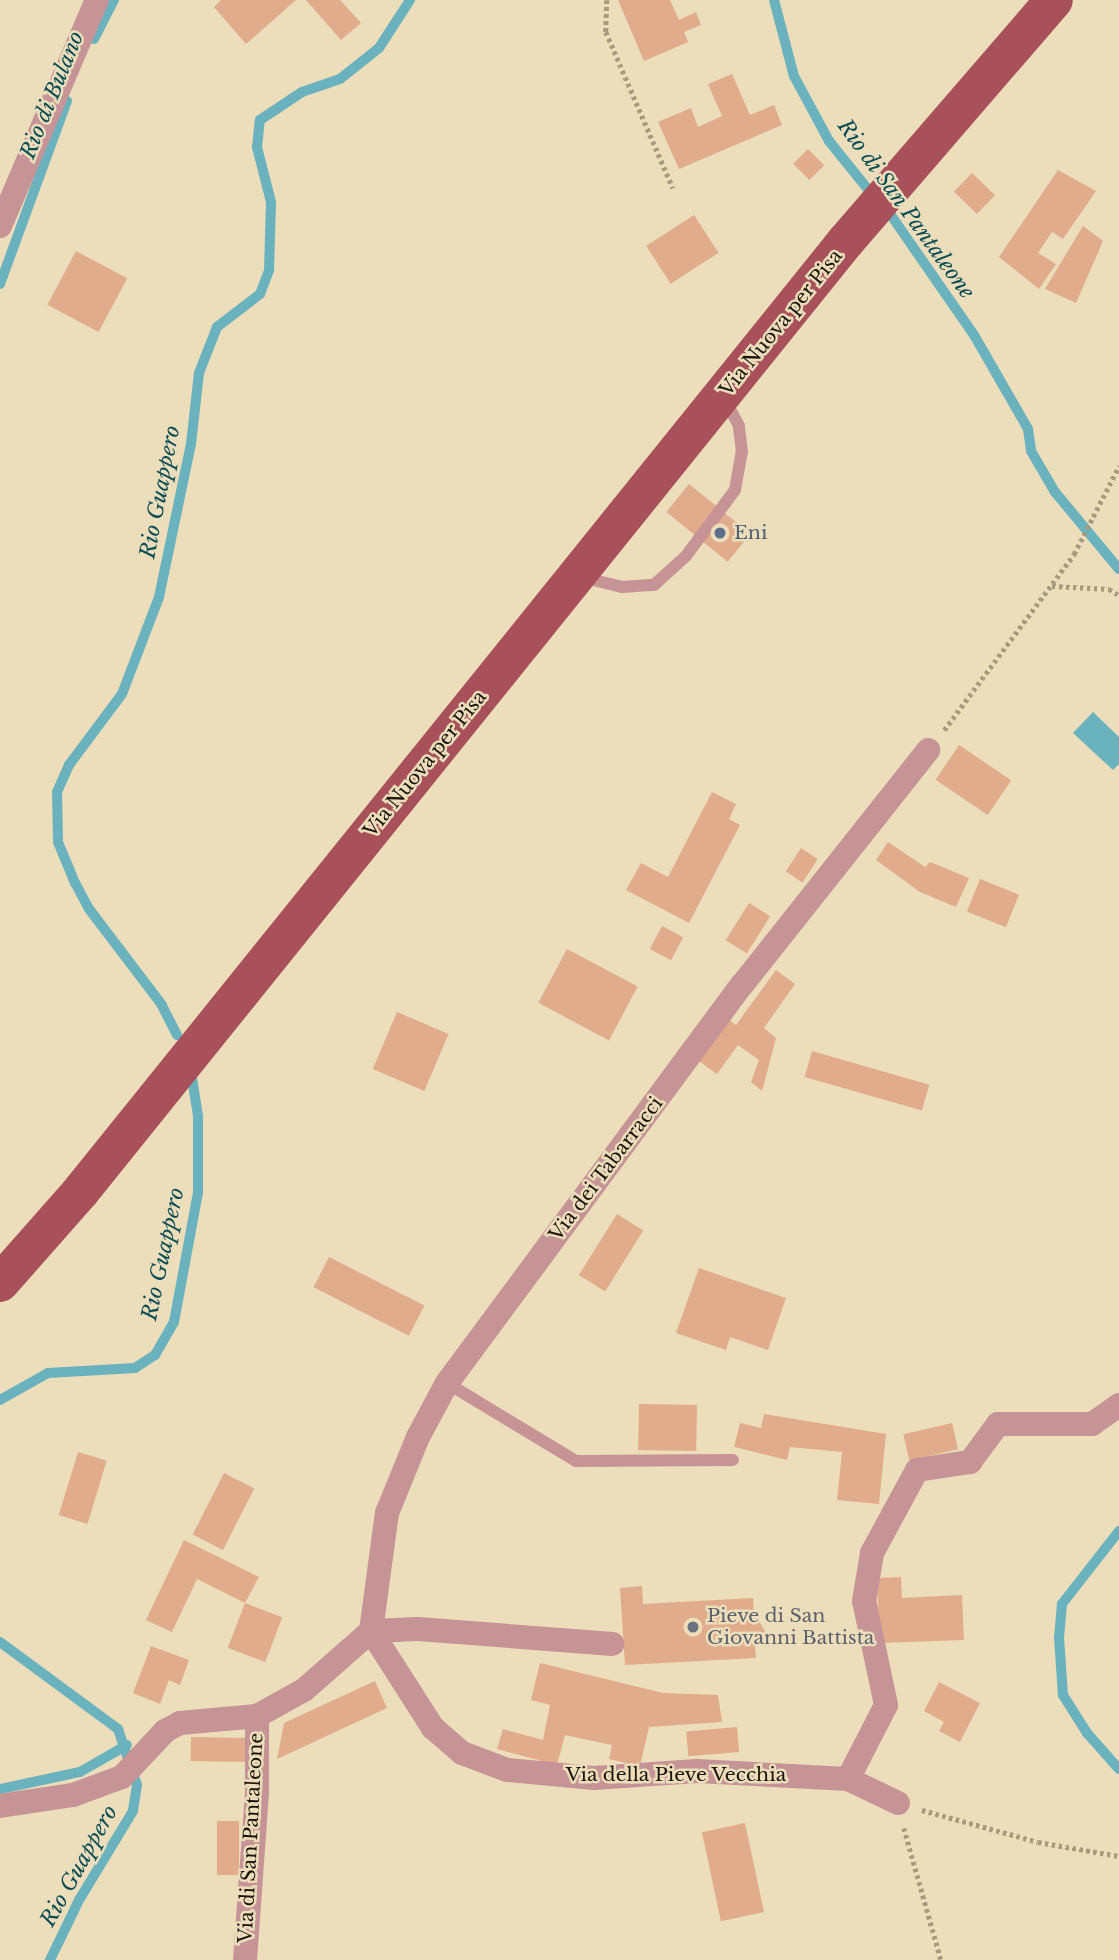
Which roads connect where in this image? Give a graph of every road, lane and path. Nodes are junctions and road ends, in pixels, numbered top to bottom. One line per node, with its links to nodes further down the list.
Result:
1 (97, 0): 5 (street)
2 (607, 0): 4 (path)
3 (1054, 0): 6 (main road, Via Nuova per Pisa)
4 (673, 188)
5 (0, 226)
6 (723, 395): 8 (main road, Via Nuova per Pisa); 8 (lane)
7 (1119, 466): 9 (path)
8 (578, 576): 12 (main road, Via Nuova per Pisa)
9 (1051, 586): 10 (path); 11 (path)
10 (1119, 595)
11 (929, 750): 13 (street, Via dei Tabarracci)
12 (0, 1283)
13 (447, 1383): 15 (lane); 16 (street, Via dei Tabarracci)
14 (1119, 1405): 19 (street)
15 (733, 1460)
16 (371, 1632): 17 (street); 18 (street); 19 (street, Via della Pieve Vecchia)
17 (611, 1644)
18 (257, 1716): 21 (street); 23 (street, Via di San Pantaleone)
19 (848, 1779): 20 (street, Via della Pieve Vecchia)
20 (898, 1803): 22 (path); 24 (path)
21 (0, 1807)
22 (1119, 1856)
23 (245, 1960)
24 (941, 1960)

